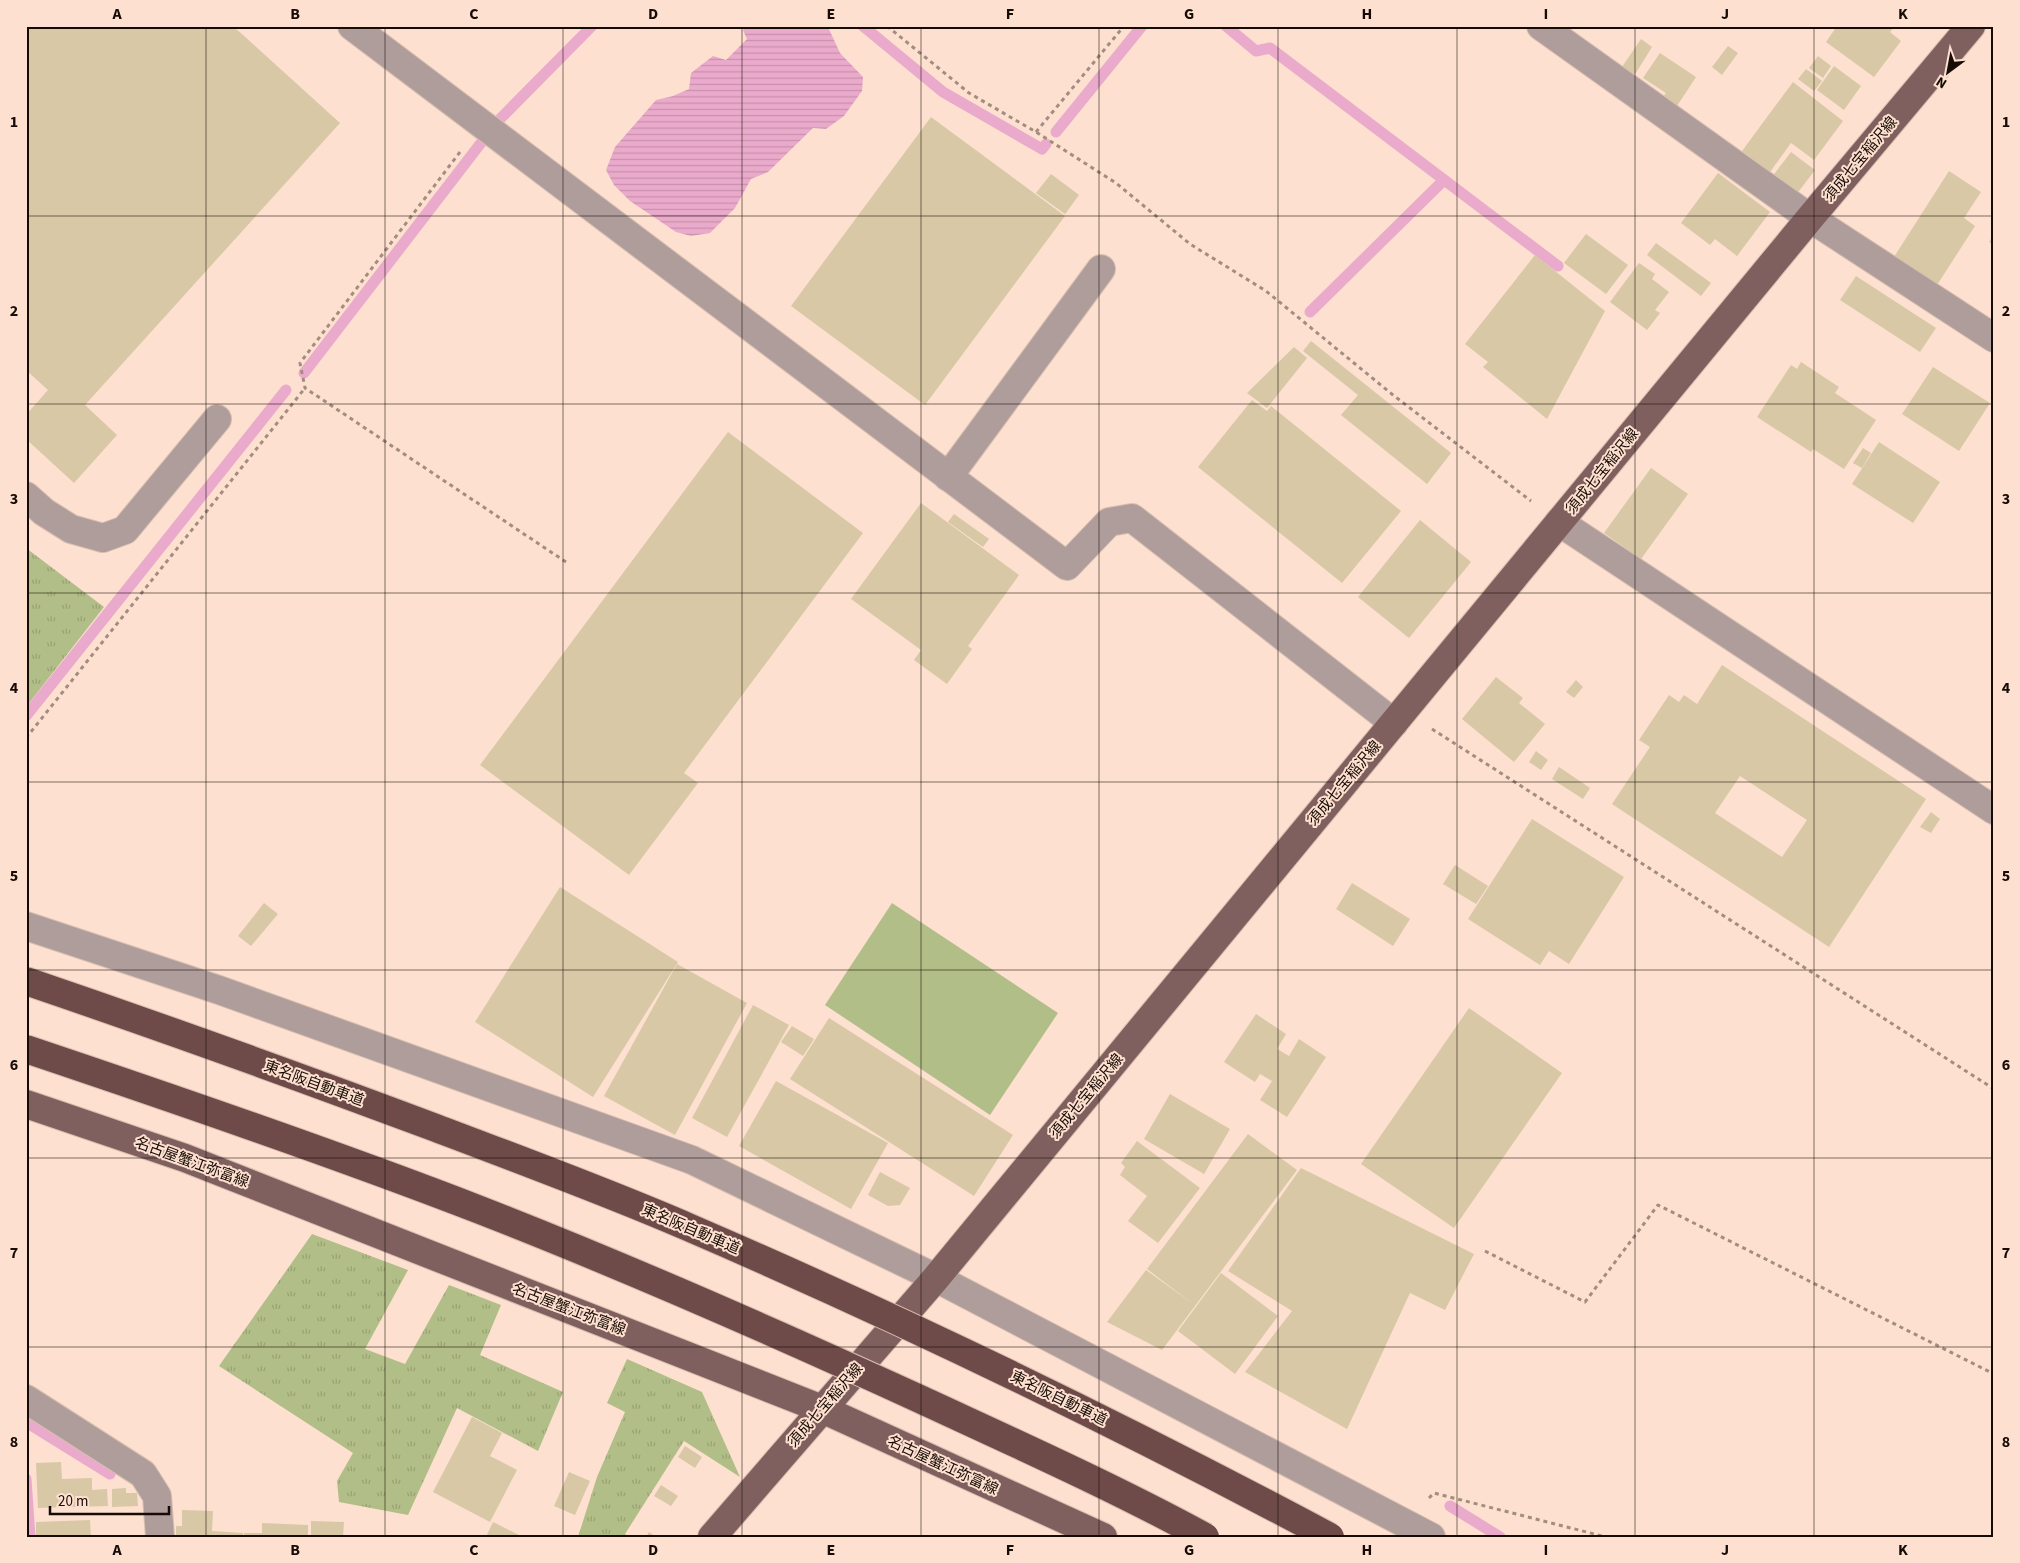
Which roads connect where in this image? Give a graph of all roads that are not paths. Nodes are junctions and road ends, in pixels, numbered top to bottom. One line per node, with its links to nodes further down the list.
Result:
1 (352, 26): 8 (street)
2 (1541, 26): 4 (street)
3 (1971, 26): 4 (main road, 須成七宝稲沢線)
4 (1810, 218): 6 (street); 10 (main road, 須成七宝稲沢線)
5 (1101, 270): 8 (street)
6 (1994, 338)
7 (217, 419): 9 (street)
8 (948, 477): 11 (street)
9 (26, 496)
10 (1559, 522): 11 (main road, 須成七宝稲沢線); 12 (street)
11 (1399, 717): 17 (main road, 須成七宝稲沢線)
12 (1994, 810)
13 (26, 926): 17 (street)
14 (26, 982): 24 (highway, 東名阪自動車道, bridge)
15 (26, 1049): 23 (highway, bridge)
16 (26, 1104): 19 (main road, 名古屋蟹江弥富線)
17 (936, 1278): 19 (main road, 須成七宝稲沢線); 25 (street)
18 (26, 1399): 20 (street)
19 (822, 1409): 21 (main road, 須成七宝稲沢線); 22 (main road, 名古屋蟹江弥富線)
20 (160, 1537)
21 (712, 1537)
22 (1103, 1537)
23 (1206, 1537)
24 (1330, 1537)
25 (1431, 1537)

